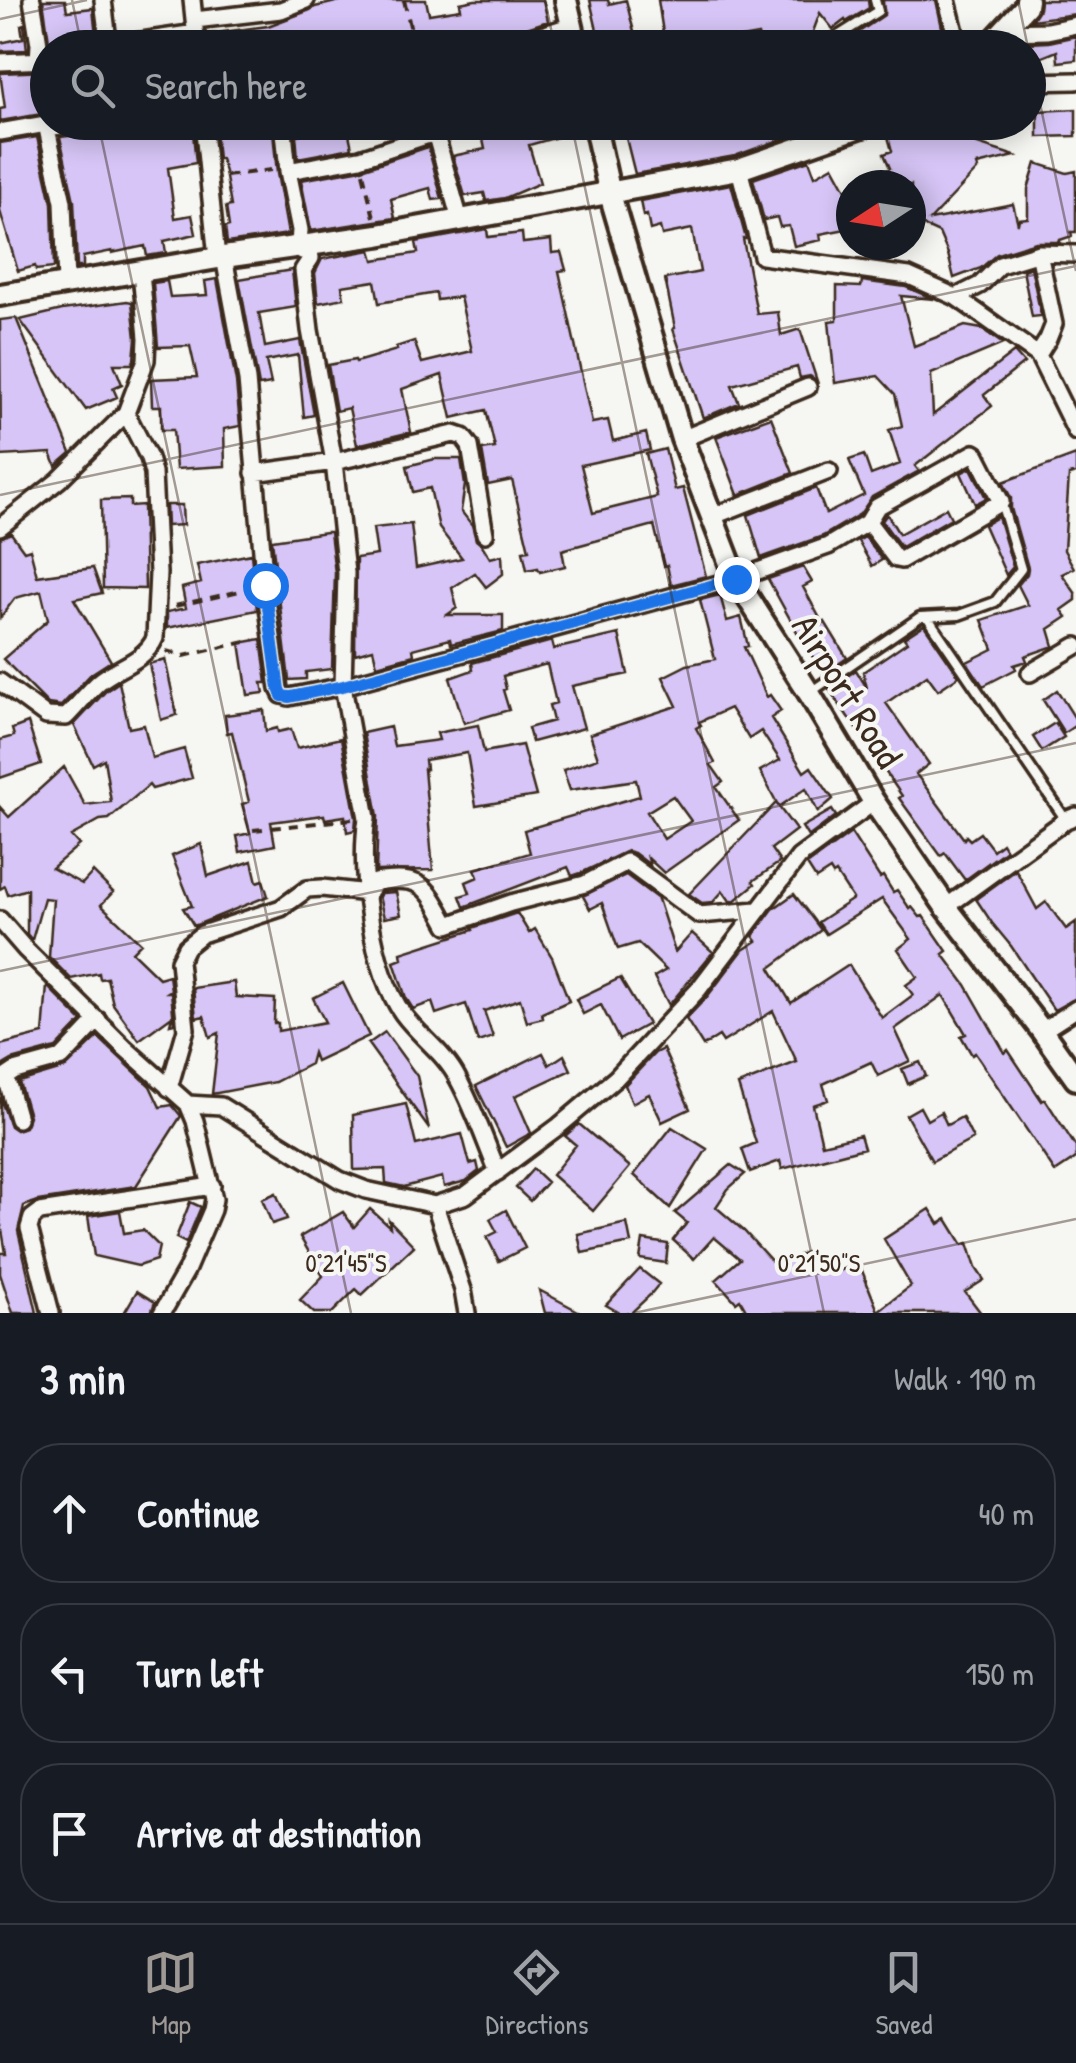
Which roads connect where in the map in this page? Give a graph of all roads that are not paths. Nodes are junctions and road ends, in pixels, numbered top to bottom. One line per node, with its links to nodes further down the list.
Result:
1 (32, 0): 12 (street)
2 (103, 0): 13 (street)
3 (192, 0): 14 (street)
4 (306, 0): 9 (street)
5 (566, 0): 11 (street)
6 (875, 0): 18 (lane)
7 (948, 0): 19 (street)
8 (1027, 0): 20 (street)
9 (258, 6): 15 (street)
10 (1076, 25): 21 (street)
11 (570, 26): 16 (street); 17 (street)
12 (37, 30)
13 (104, 30)
14 (196, 30)
15 (205, 30)
16 (558, 30)
17 (571, 30)
18 (847, 30)
19 (955, 30)
20 (1004, 30)
21 (1046, 31)
22 (30, 61): 23 (street)
23 (0, 62)
24 (1046, 82): 25 (street)
25 (1076, 82)
26 (30, 127): 27 (street)
27 (0, 132)
28 (49, 140): 44 (street)
29 (206, 140): 42 (street)
30 (285, 140): 36 (street)
31 (404, 140): 36 (street)
32 (437, 140): 38 (street)
33 (598, 140): 37 (street, Airport Road)
34 (821, 140): 35 (street)
35 (739, 168): 37 (street); 46 (street)
36 (288, 172): 39 (street)
37 (610, 194): 38 (street); 51 (street, Airport Road)
38 (460, 220): 39 (street)
39 (299, 245): 42 (street); 52 (street)
40 (1039, 253): 41 (street); 46 (street); 47 (street)
41 (1076, 254)
42 (220, 258): 43 (street); 54 (street)
43 (141, 272): 44 (street); 49 (street)
44 (66, 284): 45 (street)
45 (0, 295)
46 (956, 297): 47 (street)
47 (1038, 355): 50 (street)
48 (808, 387): 51 (street)
49 (126, 414): 57 (street); 64 (street)
50 (1076, 432)
51 (682, 439): 56 (street, Airport Road)
52 (334, 462): 54 (street); 59 (street); 65 (street)
53 (828, 471): 56 (street)
54 (254, 472): 65 (street)
55 (1002, 502): 58 (street); 58 (street); 61 (lane)
56 (710, 517): 60 (street, Airport Road)
57 (1, 522)
58 (868, 522): 60 (street)
59 (485, 534)
60 (736, 579): 65 (street); 66 (street, Airport Road)
61 (928, 618): 66 (lane); 68 (lane)
62 (1076, 646): 63 (street)
63 (1030, 673)
64 (0, 682)
65 (343, 686): 69 (street)
66 (809, 693): 67 (street, Airport Road)
67 (874, 802): 70 (street, Airport Road); 71 (street)
68 (1071, 818): 70 (street)
69 (368, 893): 71 (street); 77 (street); 80 (street)
70 (946, 907): 75 (street, Airport Road)
71 (757, 910): 80 (street)
72 (0, 920): 74 (street)
73 (1076, 1009): 75 (street)
74 (98, 1020): 77 (street); 79 (street)
75 (1042, 1031): 76 (street, Airport Road)
76 (1076, 1079)
77 (170, 1088): 78 (street)
78 (188, 1104): 81 (street); 82 (street)
79 (18, 1119)
80 (498, 1172): 82 (street)
81 (212, 1186): 83 (street); 84 (street)
82 (435, 1204): 85 (street)
83 (51, 1313)
84 (162, 1313)
85 (467, 1313)

